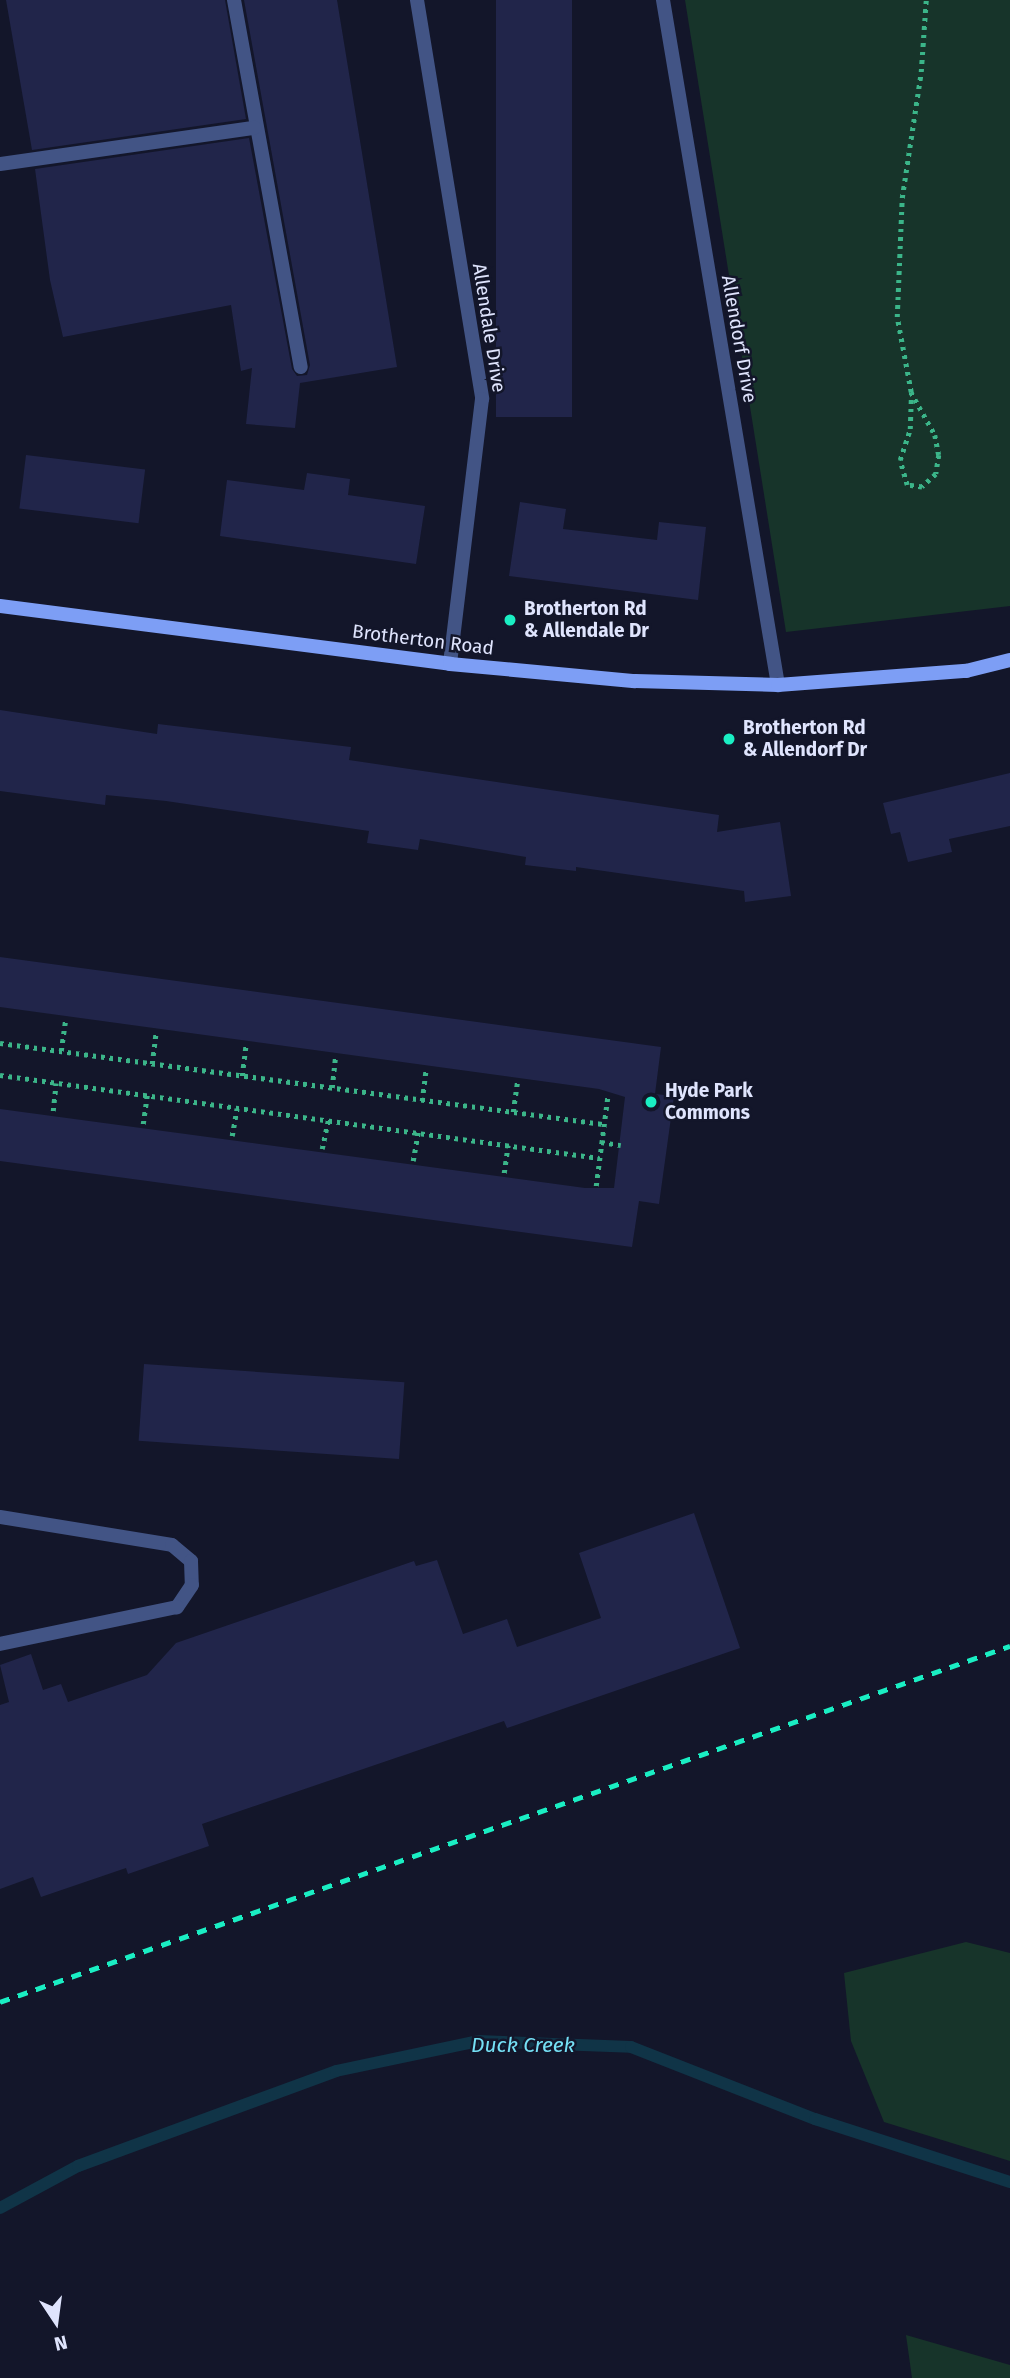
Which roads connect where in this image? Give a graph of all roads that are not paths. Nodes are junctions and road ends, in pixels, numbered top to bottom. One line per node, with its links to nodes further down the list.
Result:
1 (234, 0): 4 (street)
2 (417, 0): 9 (street, Allendale Drive)
3 (663, 0): 10 (street, Allendorf Drive)
4 (254, 128): 5 (street); 6 (street)
5 (0, 164)
6 (301, 367)
7 (0, 606): 9 (street, Brotherton Road)
8 (1010, 660): 10 (street, Brotherton Road)
9 (450, 664): 10 (street, Brotherton Road)
10 (778, 685)
11 (0, 1517): 12 (street)
12 (0, 1644)

